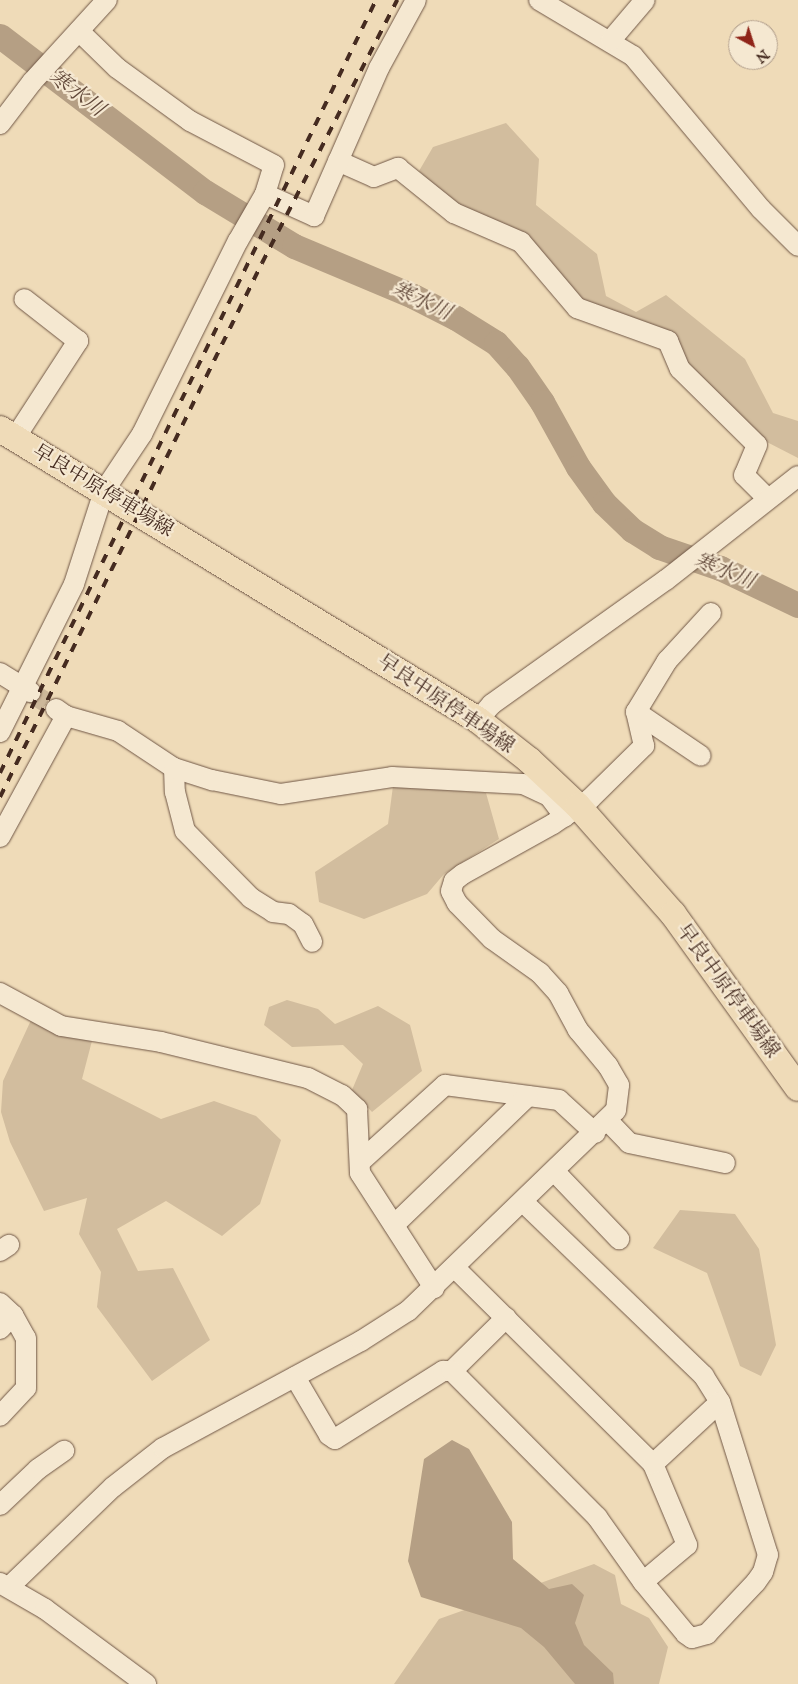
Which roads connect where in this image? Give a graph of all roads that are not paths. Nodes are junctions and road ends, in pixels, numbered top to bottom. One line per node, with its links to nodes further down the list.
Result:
1 (107, 0): 5 (street)
2 (416, 0): 8 (street)
3 (539, 0): 6 (street)
4 (645, 0): 6 (street)
5 (79, 31): 7 (street); 9 (street)
6 (611, 40): 10 (street)
7 (0, 124)
8 (338, 161): 9 (street); 15 (street)
9 (265, 194): 14 (street)
10 (798, 246)
11 (24, 299): 12 (street)
12 (8, 433): 14 (main road, 早良中原停車場線)
13 (798, 476): 15 (street)
14 (104, 491): 18 (street); 20 (main road, 早良中原停車場線)
15 (768, 499): 20 (street)
16 (711, 613): 19 (street)
17 (0, 673): 18 (street)
18 (26, 689): 21 (street)
19 (636, 712): 22 (street); 24 (street)
20 (478, 720): 24 (main road, 早良中原停車場線)
21 (0, 732)
22 (701, 756)
23 (174, 768): 24 (street); 25 (street); 26 (street)
24 (571, 811): 28 (main road, 早良中原停車場線); 30 (street)
25 (0, 837)
26 (312, 942)
27 (0, 993): 31 (street)
28 (798, 1088)
29 (528, 1096): 30 (street); 31 (street); 35 (street)
30 (601, 1127): 32 (street); 33 (street)
31 (360, 1162): 35 (street)
32 (725, 1163)
33 (555, 1172): 34 (street); 36 (street)
34 (523, 1202): 37 (street); 43 (street)
35 (394, 1226): 38 (street)
36 (619, 1239)
37 (455, 1268): 38 (street); 40 (street)
38 (434, 1288): 42 (street)
39 (4, 1316): 44 (street)
40 (506, 1318): 41 (street); 46 (street)
41 (452, 1371): 42 (street); 48 (street)
42 (295, 1377): 49 (street)
43 (720, 1402): 46 (street); 48 (street)
44 (0, 1416)
45 (64, 1451): 47 (street)
46 (654, 1464): 48 (street)
47 (0, 1505)
48 (643, 1582)
49 (5, 1585): 50 (street)
50 (146, 1684)

